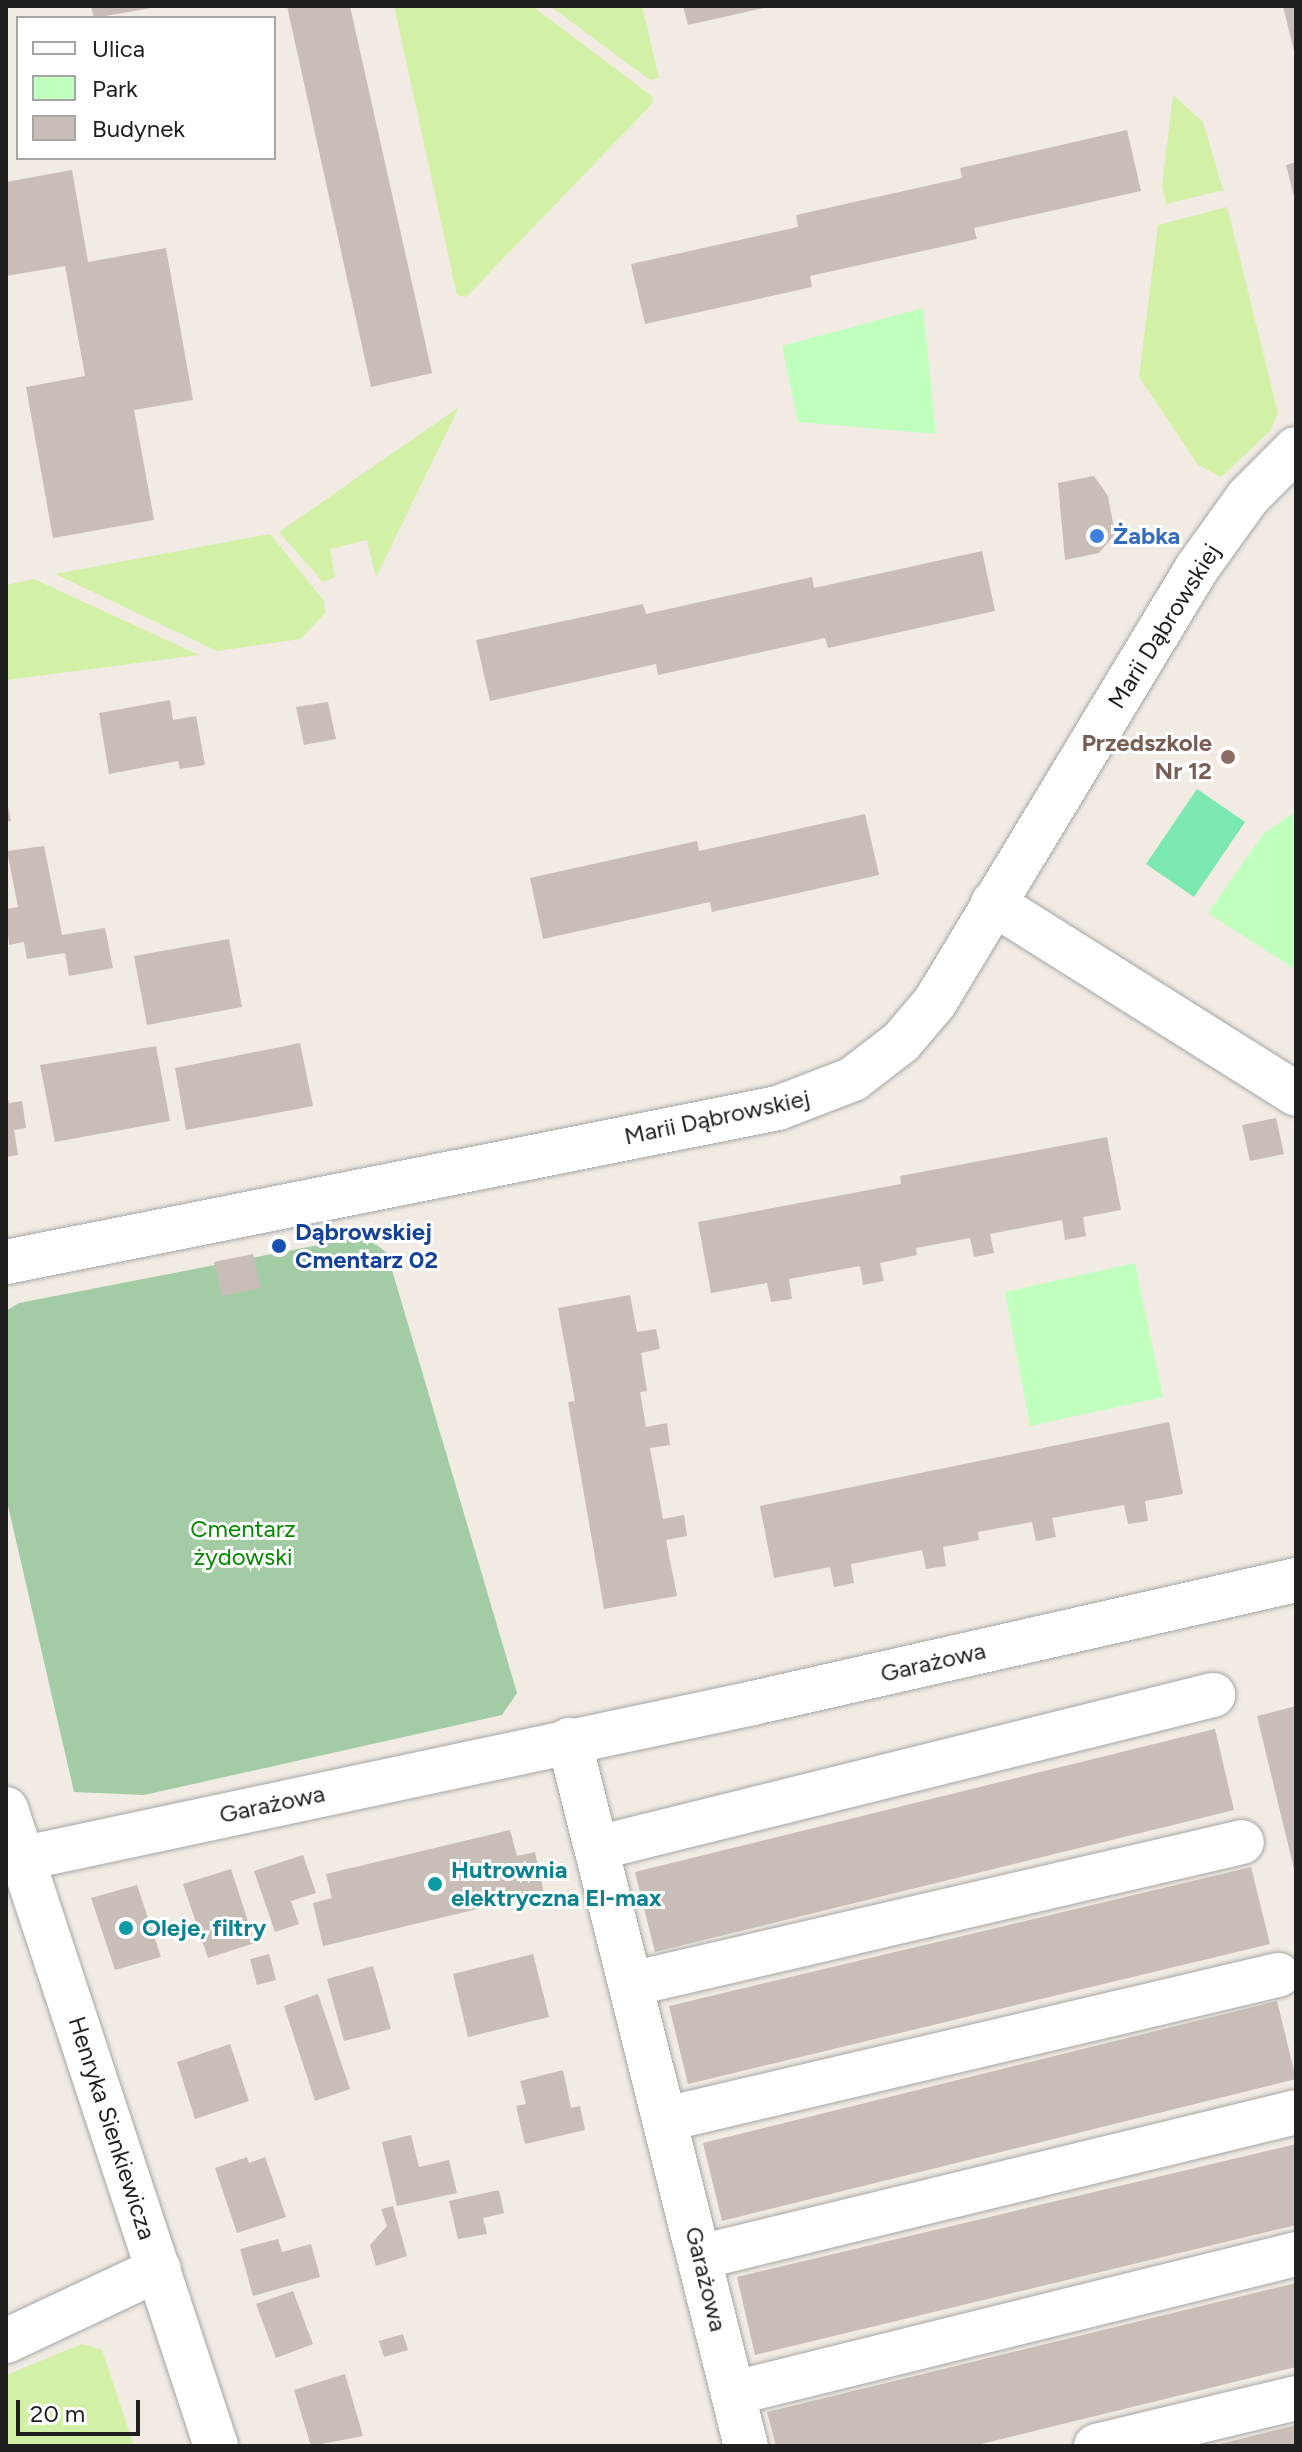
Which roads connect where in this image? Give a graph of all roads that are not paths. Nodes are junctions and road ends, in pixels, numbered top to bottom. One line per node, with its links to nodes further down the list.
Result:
1 (1296, 449): 2 (street, Marii Dąbrowskiej)
2 (993, 903): 3 (street); 4 (street, Marii Dąbrowskiej)
3 (1296, 1094)
4 (6, 1262)
5 (1296, 1580): 7 (street, Garażowa)
6 (1213, 1695): 10 (street)
7 (569, 1740): 10 (street, Garażowa); 11 (street, Garażowa)
8 (6, 1809): 11 (street, Henryka Sienkiewicza)
9 (1242, 1842): 13 (street)
10 (597, 1848): 13 (street, Garażowa)
11 (14, 1860): 18 (street, Henryka Sienkiewicza)
12 (1278, 1975): 15 (street)
13 (631, 1984): 15 (street, Garażowa)
14 (1296, 2112): 17 (street)
15 (666, 2119): 17 (street, Garażowa)
16 (1296, 2254): 20 (street)
17 (700, 2257): 20 (street, Garażowa)
18 (159, 2269): 19 (street); 22 (street, Henryka Sienkiewicza)
19 (6, 2341)
20 (734, 2393): 23 (street, Garażowa)
21 (1296, 2398): 24 (street)
22 (216, 2446)
23 (746, 2446)
24 (1096, 2446)

